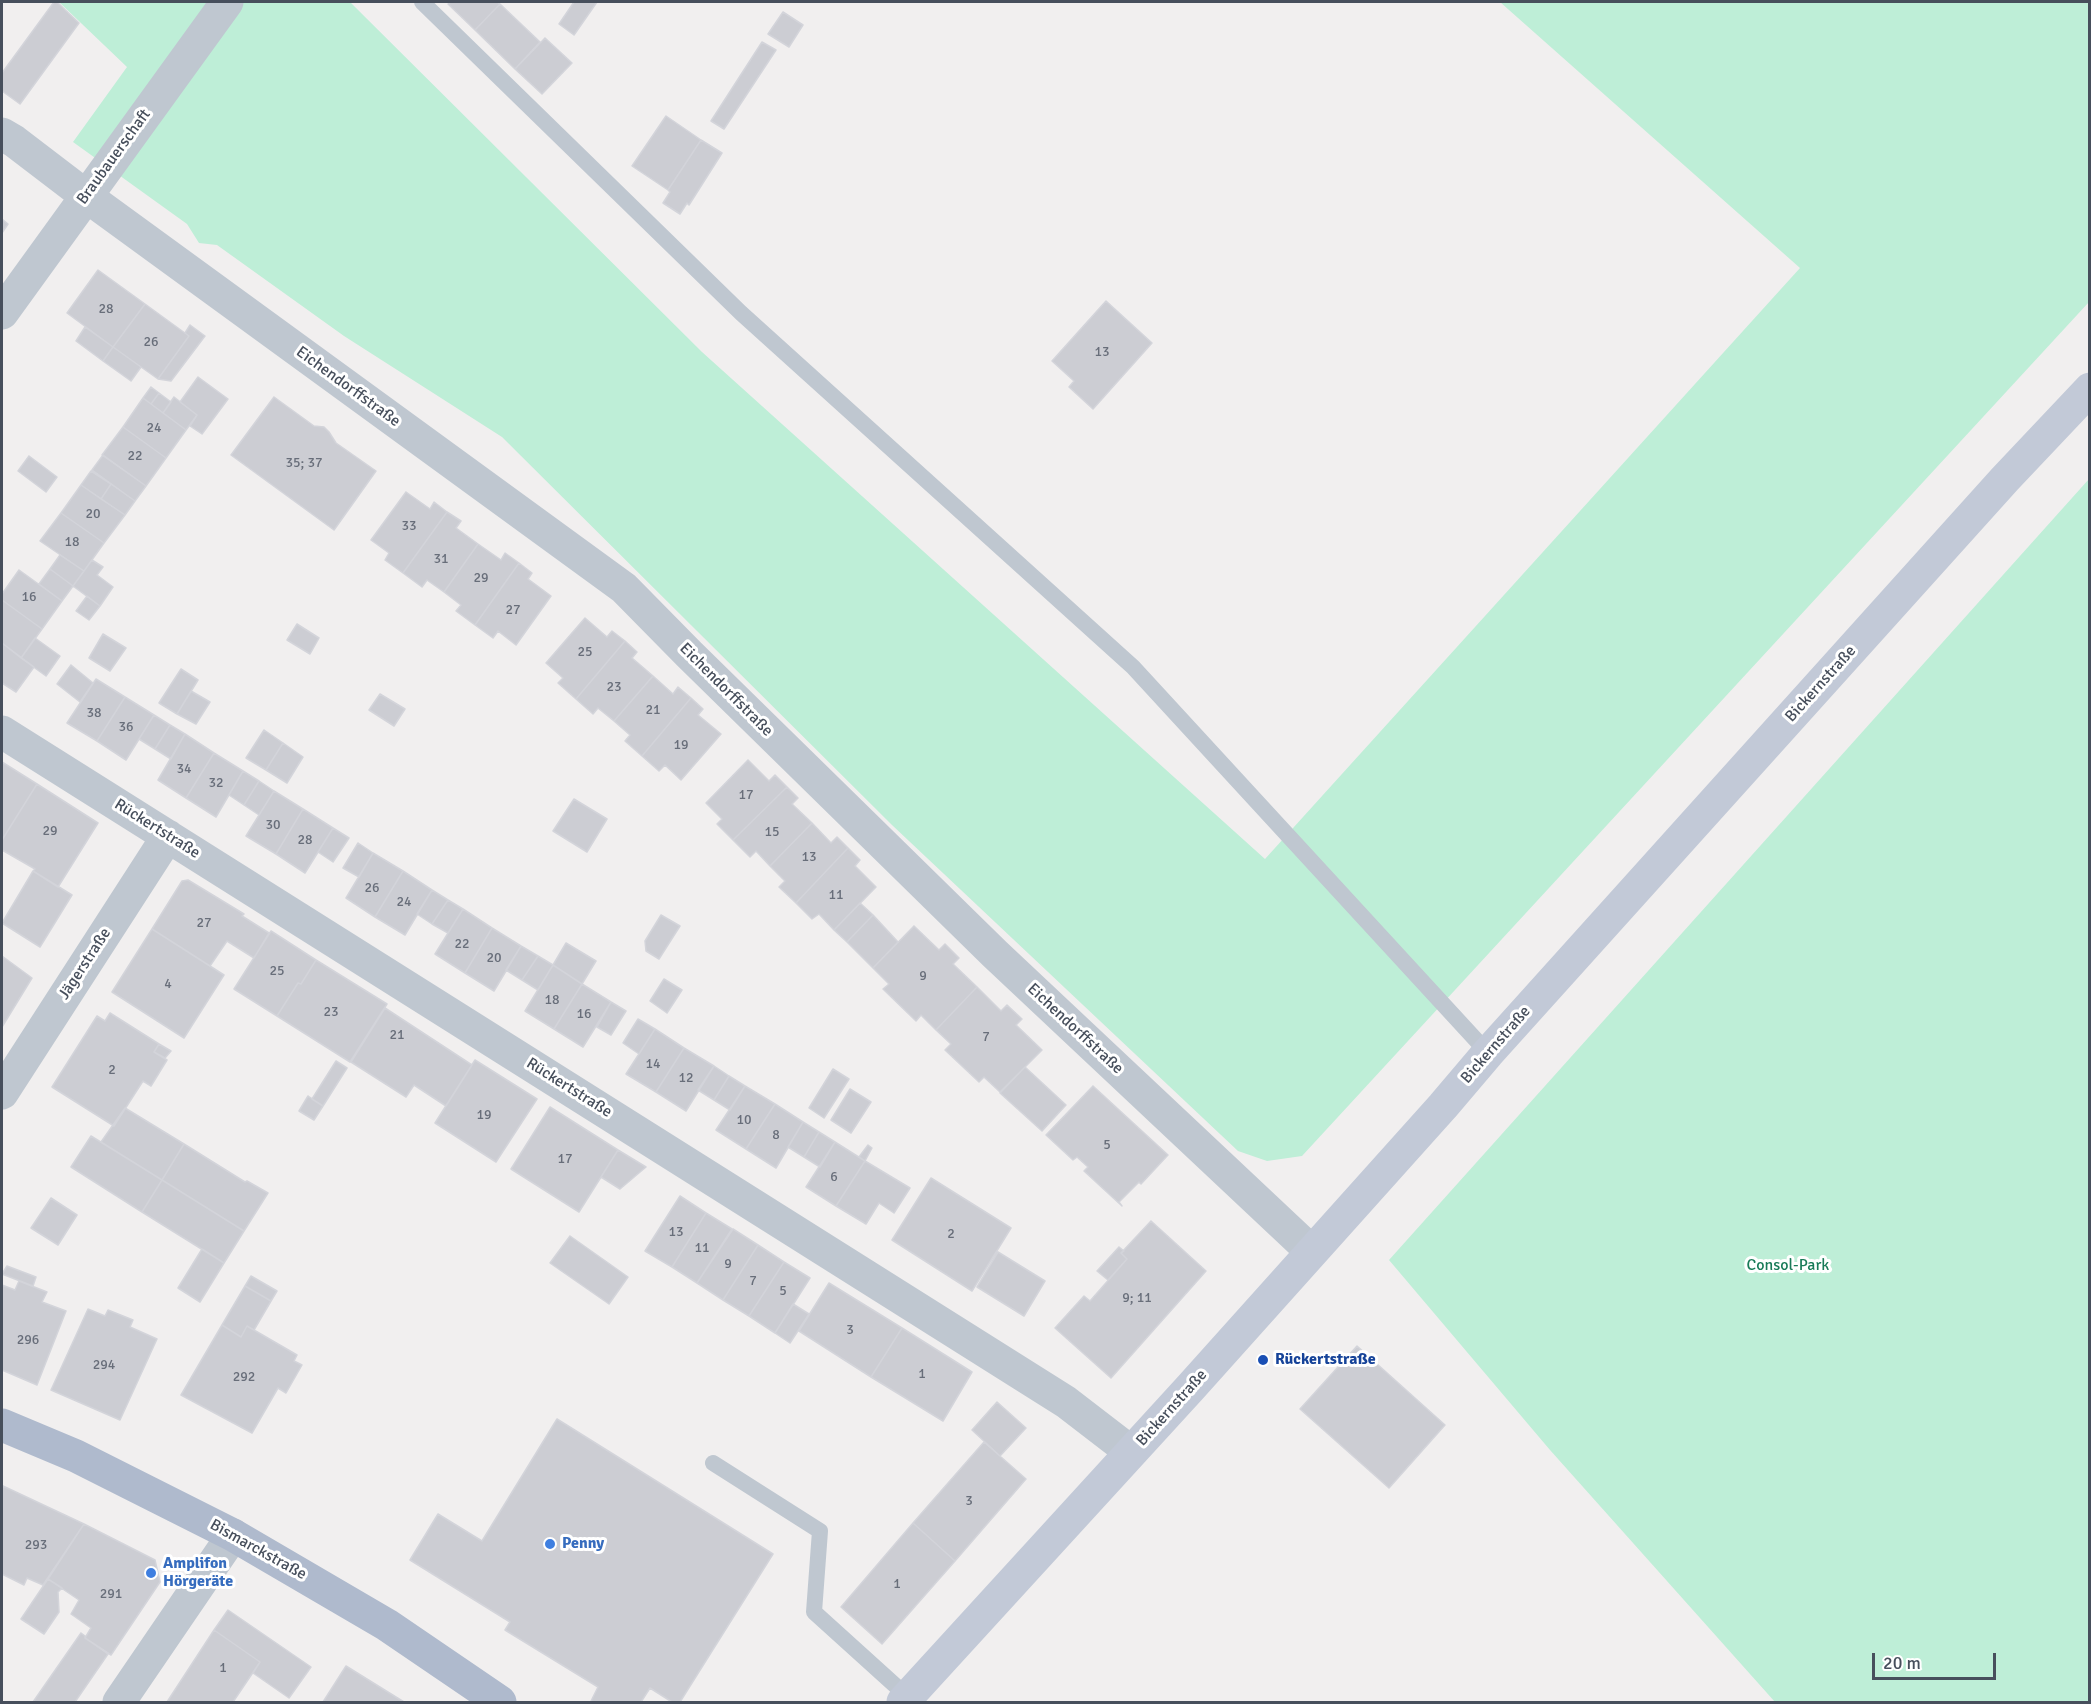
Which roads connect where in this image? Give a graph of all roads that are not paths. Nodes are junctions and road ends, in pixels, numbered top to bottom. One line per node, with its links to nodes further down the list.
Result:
1 (227, 2): 4 (street, Braubauerschaft)
2 (423, 2): 9 (lane)
3 (2, 134): 4 (street, Eichendorffstraße)
4 (86, 196): 5 (street, Braubauerschaft); 11 (street, Eichendorffstraße)
5 (2, 313)
6 (2090, 389): 9 (street, Bickernstraße)
7 (2, 732): 8 (street, Rückertstraße)
8 (168, 836): 10 (street, Jägerstraße); 13 (street, Rückertstraße)
9 (1488, 1053): 11 (street, Bickernstraße)
10 (2, 1093)
11 (1311, 1251): 13 (street, Bickernstraße)
12 (2, 1425): 15 (main road, Bismarckstraße)
13 (1131, 1452): 16 (street, Bickernstraße)
14 (713, 1463): 16 (lane)
15 (233, 1534): 17 (street); 18 (main road, Bismarckstraße)
16 (906, 1700)
17 (119, 1702)
18 (500, 1702)

